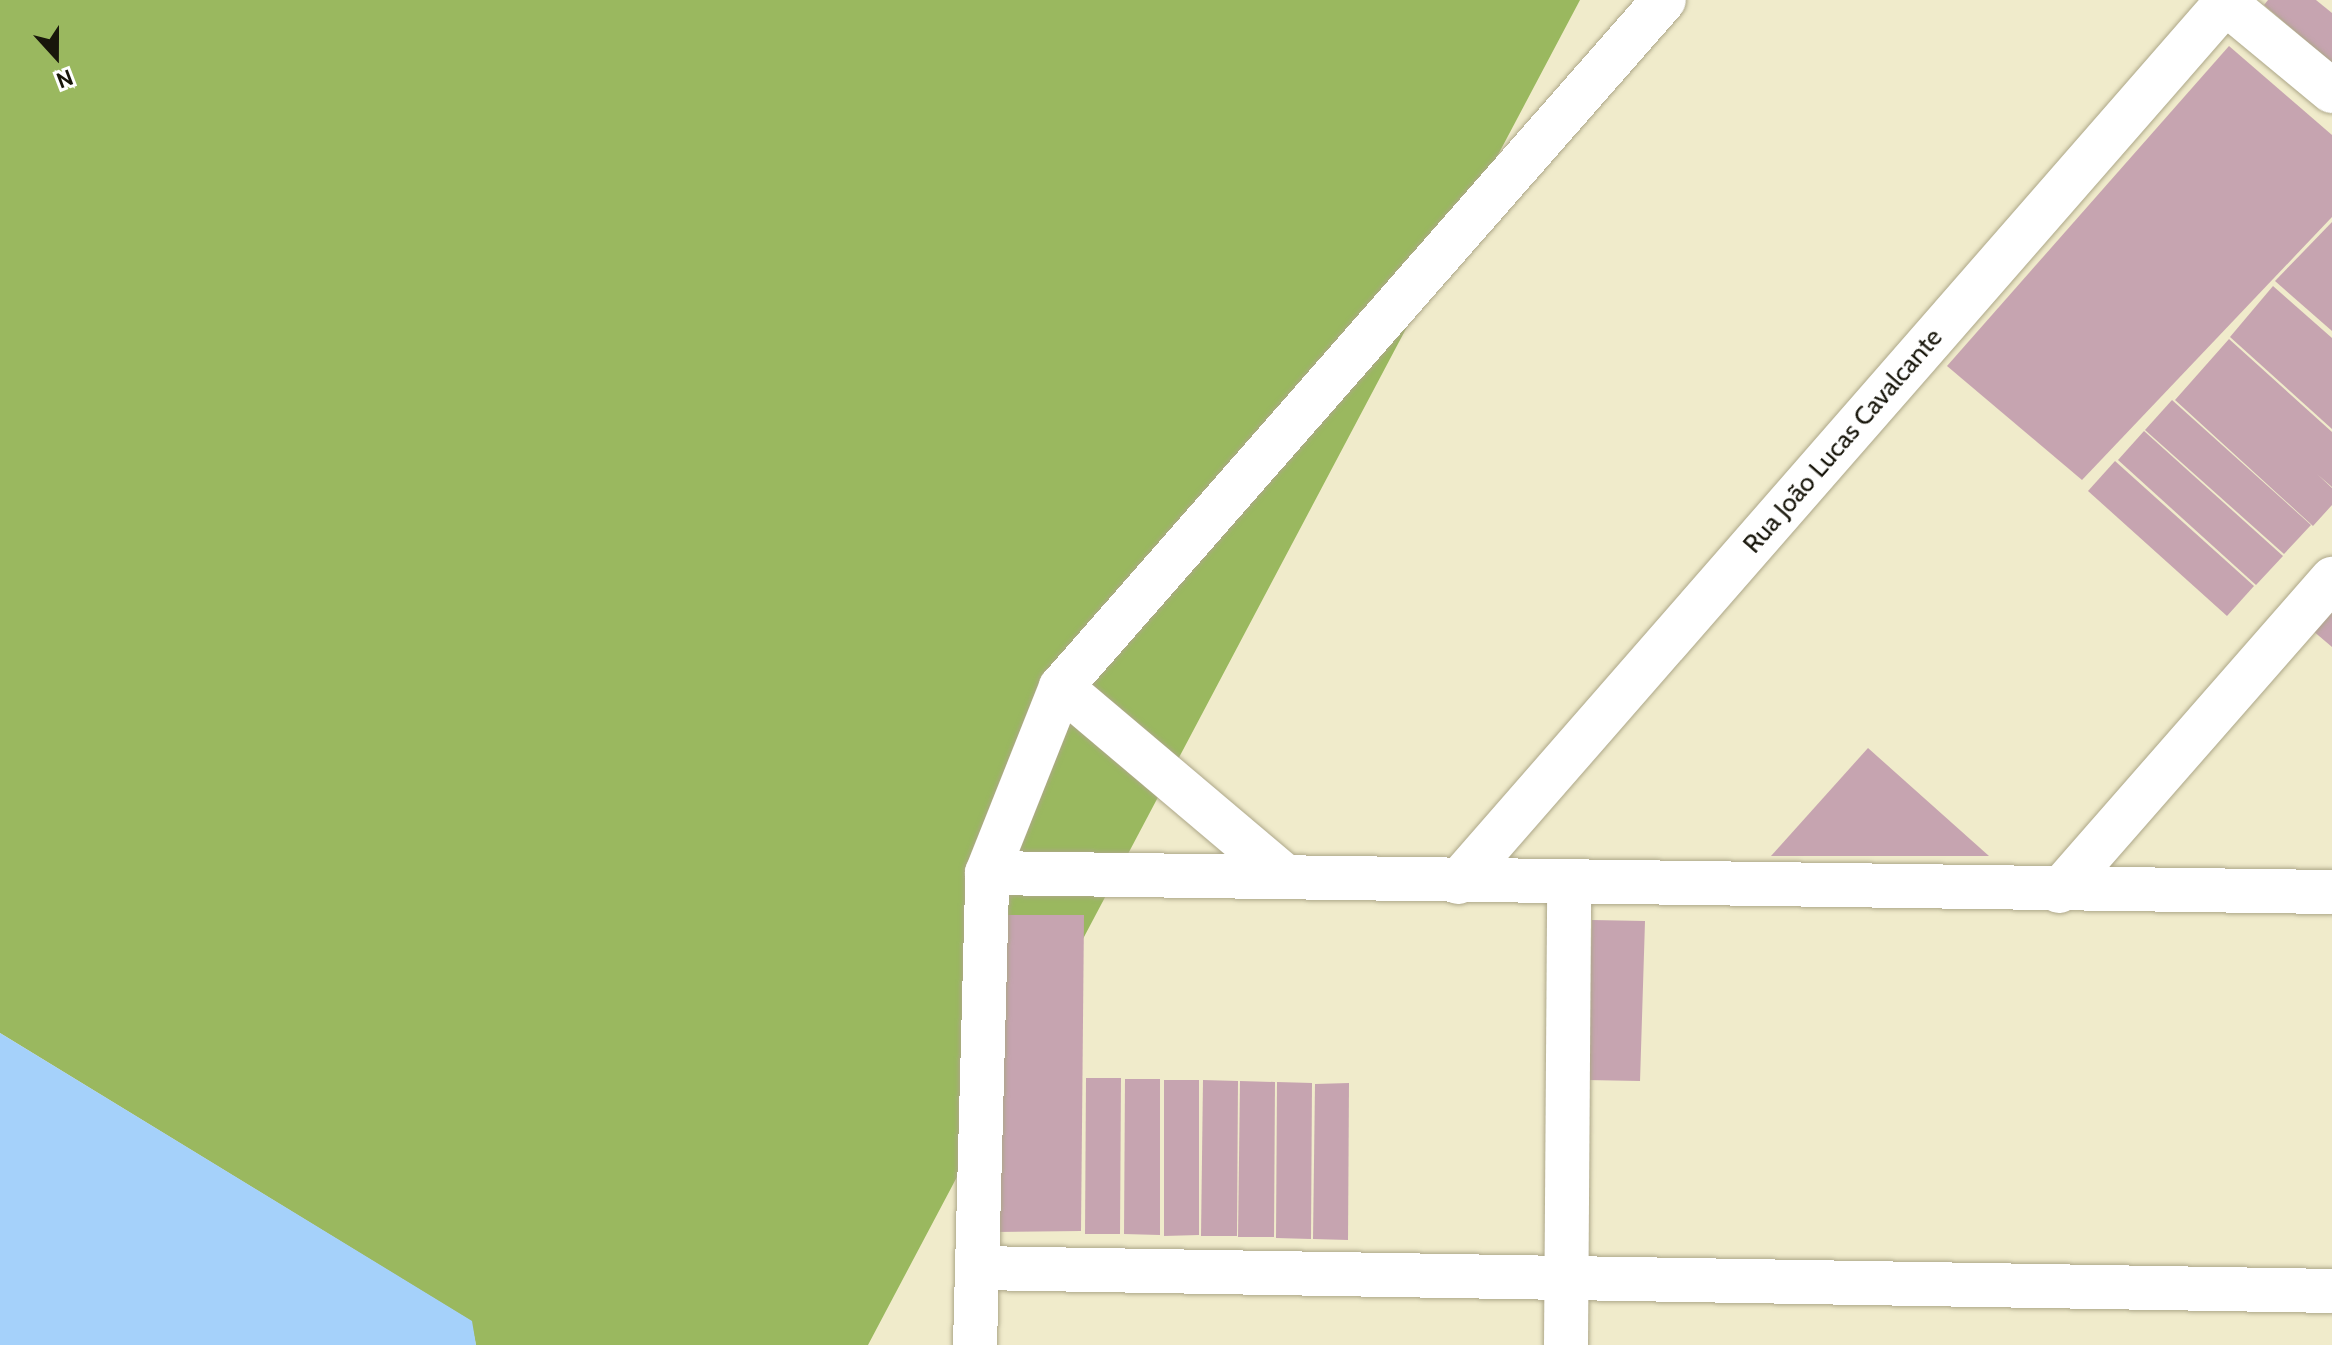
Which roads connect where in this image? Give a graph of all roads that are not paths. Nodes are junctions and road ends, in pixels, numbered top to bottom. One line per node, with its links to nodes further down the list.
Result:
1 (1664, 0): 5 (street)
2 (2225, 1): 3 (street); 8 (street, Rua João Lucas Cavalcante)
3 (2332, 91)
4 (2332, 579): 10 (street)
5 (1061, 687): 6 (street); 7 (street)
6 (987, 873): 7 (street); 12 (street)
7 (1282, 874): 8 (street)
8 (1458, 882): 9 (street)
9 (1569, 886): 10 (street); 13 (street)
10 (2059, 891): 11 (street)
11 (2332, 892)
12 (977, 1268): 13 (street); 15 (street)
13 (1566, 1278): 14 (street); 16 (street)
14 (2332, 1291)
15 (975, 1345)
16 (1566, 1345)

